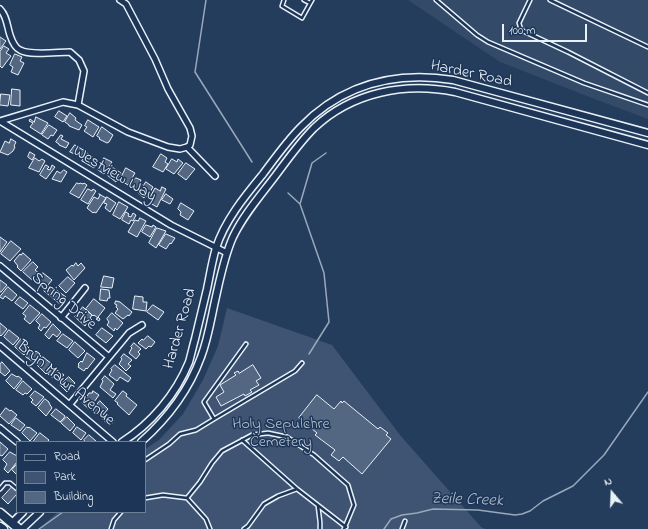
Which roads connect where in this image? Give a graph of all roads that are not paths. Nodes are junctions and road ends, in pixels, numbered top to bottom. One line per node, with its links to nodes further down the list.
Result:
1 (120, 0): 16 (street)
2 (284, 0): 7 (lane)
3 (304, 0): 7 (lane)
4 (436, 0): 12 (lane)
5 (530, 0): 10 (lane)
6 (550, 0): 9 (lane)
7 (311, 2)
8 (0, 9): 11 (street)
9 (648, 47)
10 (648, 93)
11 (78, 105): 13 (street); 16 (street)
12 (648, 105)
13 (0, 121): 18 (street, Westview Way)
14 (648, 133): 18 (street, Harder Road)
15 (648, 144): 19 (street, Harder Road)
16 (187, 147): 17 (street)
17 (215, 176)
18 (216, 248): 19 (street); 34 (street, Harder Road)
19 (227, 254): 35 (street, Harder Road)
20 (0, 266): 22 (street, Spring Drive)
21 (85, 288): 22 (street)
22 (61, 318): 26 (street, Spring Drive)
23 (142, 325): 26 (street)
24 (246, 344): 29 (lane)
25 (0, 346): 28 (street, Bryn Mawr Avenue)
26 (110, 357): 28 (street)
27 (302, 363): 29 (lane)
28 (70, 404): 33 (street, Bryn Mawr Avenue)
29 (214, 420): 36 (lane)
30 (0, 428): 32 (street)
31 (242, 440): 39 (lane); 41 (lane); 50 (lane)
32 (16, 441)
33 (112, 441)
34 (124, 441)
35 (142, 441)
36 (146, 459)
37 (16, 488): 38 (lane)
38 (0, 489)
39 (297, 489): 42 (lane); 56 (lane)
40 (146, 498): 41 (lane)
41 (187, 498): 55 (lane)
42 (318, 505): 50 (lane); 57 (lane)
43 (0, 512): 48 (main road)
44 (22, 513): 48 (street)
45 (39, 513): 53 (street)
46 (120, 513): 54 (lane)
47 (405, 520): 58 (lane)
48 (12, 523): 52 (main road)
49 (0, 527): 51 (main road)
50 (345, 528)
51 (3, 529)
52 (19, 529)
53 (22, 529)
54 (111, 529)
55 (210, 529)
56 (244, 529)
57 (320, 529)
58 (402, 529)

